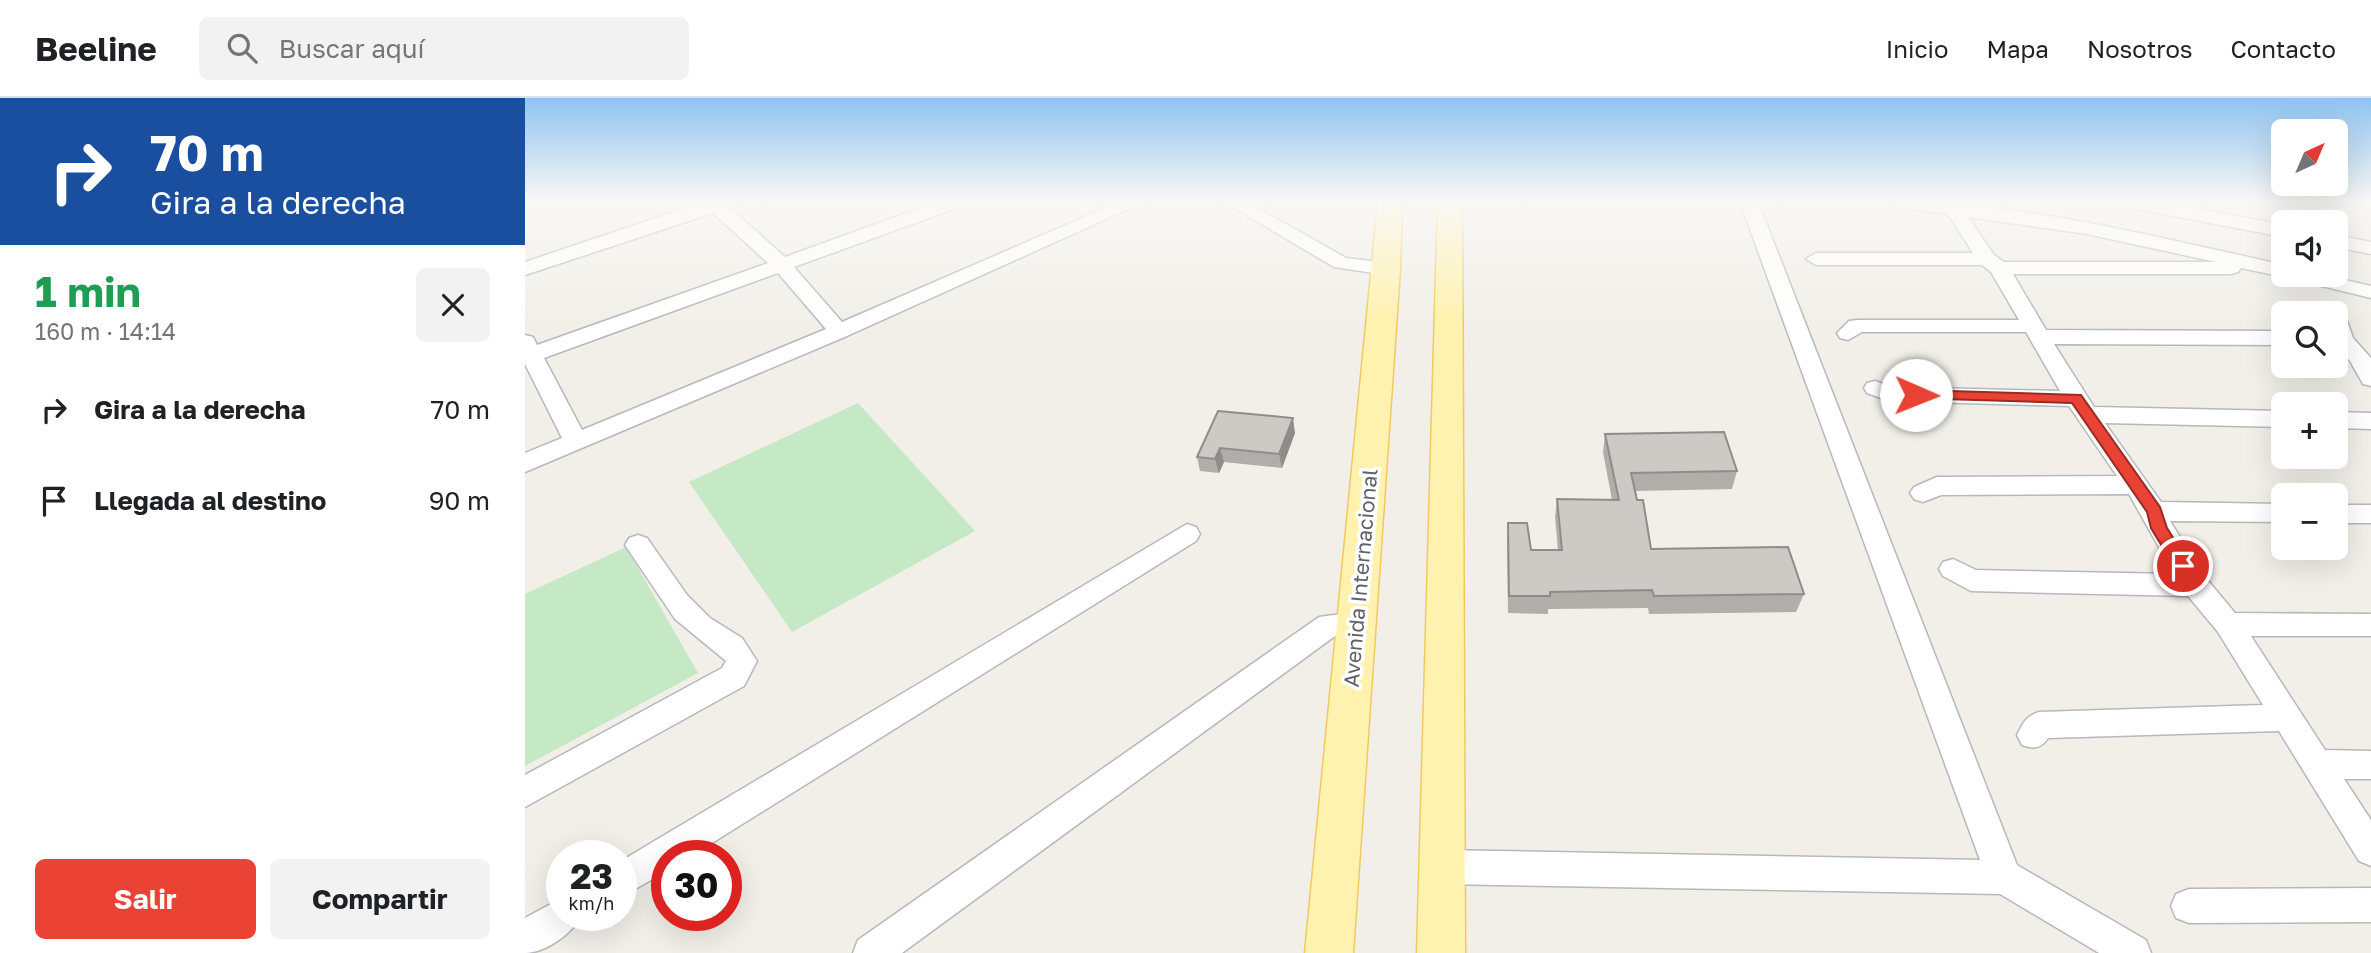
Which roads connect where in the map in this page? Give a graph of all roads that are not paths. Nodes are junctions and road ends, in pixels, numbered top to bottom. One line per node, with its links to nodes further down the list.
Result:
1 (604, 242): 17 (street)
2 (758, 242): 15 (street)
3 (843, 242): 15 (street)
4 (1043, 242): 22 (street)
5 (1304, 242): 18 (street)
6 (1388, 242): 18 (main road, Avenida Internacional)
7 (1449, 242): 55 (main road)
8 (1764, 242): 57 (street)
9 (1978, 242): 14 (street)
10 (2152, 242): 16 (street)
11 (2348, 243): 12 (street)
12 (2371, 247)
13 (1816, 259): 14 (street)
14 (1993, 263): 19 (street); 23 (street)
15 (781, 264): 22 (street); 27 (street)
16 (2271, 267)
17 (525, 268)
18 (1387, 269): 46 (main road, Avenida Internacional)
19 (2271, 269)
20 (2348, 286): 21 (street)
21 (2371, 292)
22 (839, 331): 34 (street)
23 (2037, 332): 24 (street); 25 (street); 30 (street)
24 (1848, 333)
25 (2271, 338)
26 (2348, 347): 28 (street)
27 (527, 351): 34 (street)
28 (2371, 379)
29 (1875, 388): 30 (street)
30 (2082, 407): 31 (street); 36 (street)
31 (2271, 418)
32 (2348, 420): 33 (street)
33 (2371, 421)
34 (576, 442): 35 (street)
35 (525, 463)
36 (2135, 485): 37 (street); 38 (street)
37 (1923, 493)
38 (2154, 511): 39 (street); 45 (street)
39 (2271, 513)
40 (2348, 513): 41 (street)
41 (2371, 514)
42 (1187, 534): 56 (street)
43 (638, 545): 53 (street)
44 (1953, 569): 45 (street)
45 (2195, 585): 47 (street)
46 (1357, 623): 60 (street); 61 (main road, Avenida Internacional)
47 (2228, 624): 48 (street); 49 (street)
48 (2371, 625)
49 (2287, 718): 50 (street); 51 (street)
50 (2033, 735)
51 (2317, 764): 52 (street); 54 (street)
52 (2371, 765)
53 (525, 792)
54 (2371, 850)
55 (1441, 867): 57 (street); 62 (main road)
56 (637, 870)
57 (2004, 877): 63 (street)
58 (2371, 905): 59 (street)
59 (2189, 906)
60 (871, 953)
61 (1329, 953)
62 (1441, 953)
63 (2133, 953)

